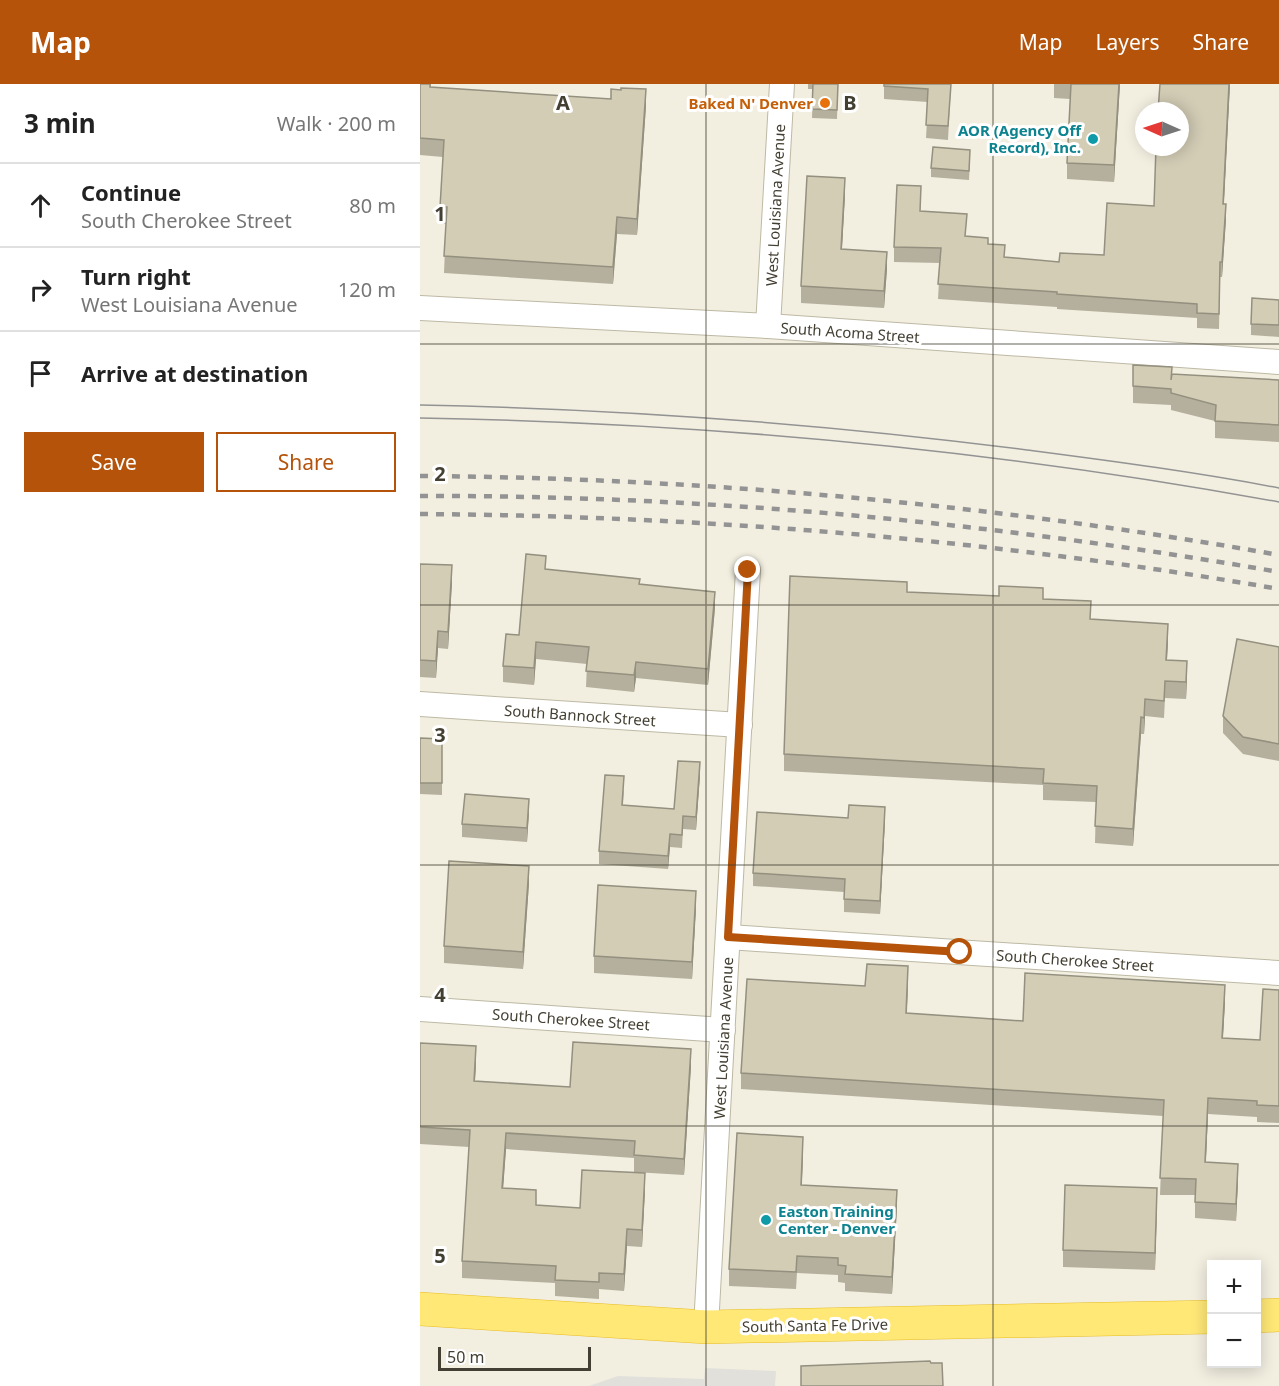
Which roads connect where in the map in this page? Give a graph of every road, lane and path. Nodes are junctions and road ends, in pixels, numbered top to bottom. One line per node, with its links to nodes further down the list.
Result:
1 (782, 84): 3 (street, West Louisiana Avenue)
2 (420, 308): 3 (street, South Acoma Street)
3 (768, 326): 4 (street, South Acoma Street)
4 (1279, 362)
5 (748, 570): 7 (street, West Louisiana Avenue)
6 (420, 704): 7 (street, South Bannock Street)
7 (740, 725): 8 (street, West Louisiana Avenue)
8 (728, 937): 9 (street, South Cherokee Street); 11 (street, West Louisiana Avenue)
9 (1279, 973)
10 (420, 1009): 11 (street, South Cherokee Street)
11 (723, 1030): 16 (street, West Louisiana Avenue)
12 (420, 1309): 16 (highway, South Santa Fe Drive)
13 (1279, 1315): 14 (highway)
14 (1261, 1316)
15 (1207, 1317): 16 (highway, South Santa Fe Drive)
16 (706, 1327)

